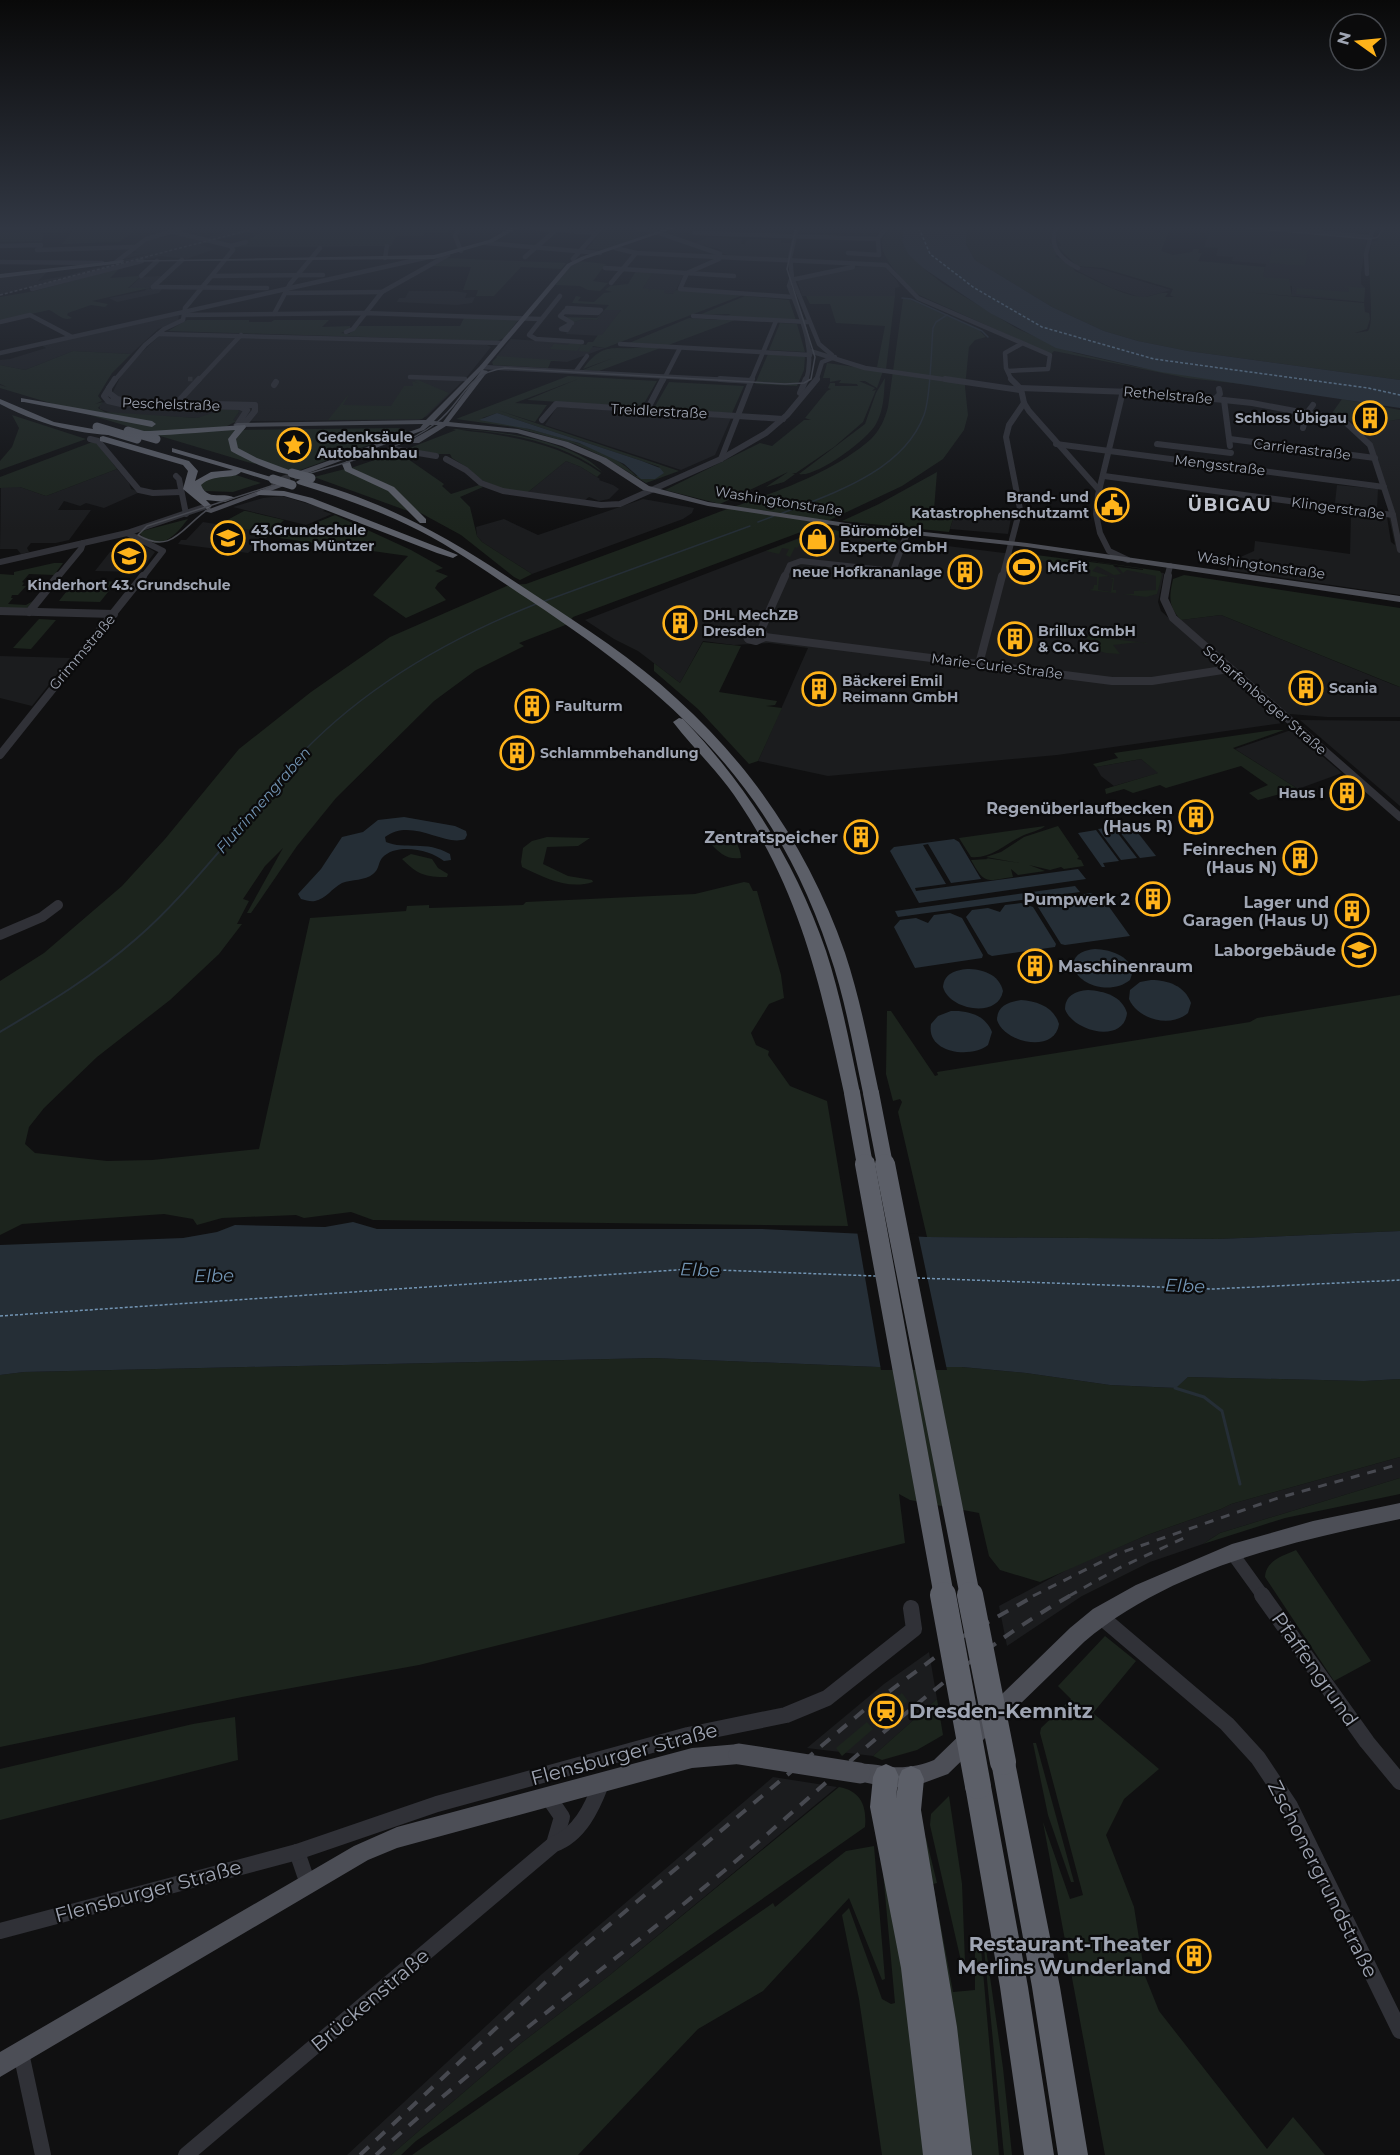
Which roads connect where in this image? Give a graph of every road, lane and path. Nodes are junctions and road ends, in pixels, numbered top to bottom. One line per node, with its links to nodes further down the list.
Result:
1 (56, 329): 14 (street)
2 (105, 329): 14 (street)
3 (168, 329): 12 (street, Peschelstraße)
4 (352, 329): 11 (street)
5 (514, 329): 18 (main road)
6 (534, 329): 15 (street)
7 (773, 329): 20 (street)
8 (803, 329): 22 (street)
9 (813, 329): 24 (street)
10 (986, 329): 17 (street)
11 (346, 332)
12 (158, 334): 13 (street); 43 (street, Peschelstraße)
13 (241, 335): 18 (street); 30 (street, Peschelstraße)
14 (70, 336): 21 (street)
15 (582, 342)
16 (620, 344): 19 (street, Rethelstraße)
17 (1021, 344): 27 (street); 27 (street)
18 (499, 345): 25 (main road)
19 (680, 348): 20 (street, Rethelstraße); 29 (street)
20 (764, 352): 22 (street, Rethelstraße); 33 (street)
21 (0, 353)
22 (810, 353): 24 (street, Rethelstraße); 50 (street)
23 (587, 356): 26 (street)
24 (833, 357): 34 (street, Rethelstraße); 50 (street)
25 (484, 370): 26 (street); 29 (street); 52 (main road); 53 (main road)
26 (576, 371): 29 (street)
27 (1008, 371): 34 (street)
28 (411, 377): 32 (street)
29 (665, 378): 33 (street); 45 (street)
30 (196, 379): 31 (street, Peschelstraße); 43 (street, Peschelstraße)
31 (208, 379)
32 (465, 379)
33 (751, 383): 49 (street)
34 (1016, 389): 36 (street, Rethelstraße); 41 (street)
35 (1219, 389): 38 (street)
36 (1123, 392): 38 (street, Rethelstraße); 65 (street)
37 (0, 393): 40 (highway)
38 (1215, 399): 42 (street, Rethelstraße)
39 (0, 400): 56 (highway); 75 (highway, bridge)
40 (24, 400): 54 (highway); 75 (highway, bridge)
41 (1024, 400): 46 (street); 48 (street)
42 (1224, 400): 47 (street, Rethelstraße); 60 (street)
43 (176, 404): 54 (street, Peschelstraße); 54 (street, Peschelstraße)
44 (1313, 405): 47 (street)
45 (647, 410): 49 (street, Treidlerstraße); 51 (street, Treidlerstraße)
46 (1029, 411): 48 (street); 61 (street)
47 (1307, 413): 57 (street); 68 (street, Rethelstraße)
48 (1016, 415): 91 (street)
49 (738, 416): 50 (street, Treidlerstraße); 67 (street)
50 (781, 418): 67 (street)
51 (542, 420)
52 (428, 424): 53 (main road, Washingtonstraße); 54 (main road, Washingtonstraße); 55 (main road, Washingtonstraße); 58 (main road)
53 (443, 425): 64 (main road); 78 (main road, Washingtonstraße)
54 (241, 426): 55 (main road, Washingtonstraße); 56 (highway); 75 (highway)
55 (397, 426): 58 (main road)
56 (68, 428): 82 (highway)
57 (1303, 428)
58 (408, 436): 75 (main road)
59 (90, 439): 79 (street)
60 (1230, 439): 66 (street); 68 (street, Carrierastraße)
61 (1056, 444): 65 (street, Mengsstraße); 77 (street)
62 (1157, 444): 63 (street)
63 (1175, 446): 66 (street); 69 (street)
64 (394, 449): 70 (main road); 78 (street)
65 (1109, 451): 69 (street, Mengsstraße); 74 (street)
66 (1231, 453): 71 (street)
67 (722, 457): 78 (street)
68 (1375, 458): 76 (street)
69 (1174, 459): 71 (street, Mengsstraße); 72 (street)
70 (346, 464): 75 (main road); 86 (highway)
71 (1234, 467): 76 (street, Mengsstraße)
72 (1174, 469)
73 (176, 476): 79 (street)
74 (1104, 476): 77 (street); 84 (street, Klingerstraße)
75 (288, 479): 80 (main road); 81 (main road); 81 (highway); 86 (highway); 94 (highway); 97 (highway)
76 (1384, 487): 84 (street)
77 (1098, 489): 93 (street)
78 (646, 490): 87 (main road, Washingtonstraße)
79 (180, 492): 83 (street)
80 (261, 493): 82 (main road); 94 (highway)
81 (230, 498): 82 (main road)
82 (208, 508): 83 (street); 85 (street)
83 (186, 514): 85 (street)
84 (1393, 515): 92 (street)
85 (176, 518): 88 (street)
86 (423, 521): 97 (highway)
87 (832, 525): 89 (main road, Washingtonstraße); 91 (main road, Washingtonstraße)
88 (127, 533): 90 (street); 102 (street, Grimmstraße)
89 (906, 536): 91 (main road, Washingtonstraße); 104 (street, Marie-Curie-Straße)
90 (83, 543): 95 (street); 101 (street)
91 (1012, 546): 93 (main road, Washingtonstraße); 96 (main road, Washingtonstraße); 104 (street)
92 (1400, 550)
93 (1105, 554): 96 (main road, Washingtonstraße)
94 (453, 555): 97 (highway)
95 (0, 562)
96 (1169, 568): 98 (main road, Washingtonstraße); 99 (main road, Washingtonstraße); 105 (street, Scharfenberger Straße)
97 (505, 583): 103 (highway)
98 (1400, 599)
99 (1400, 604)
100 (0, 611): 101 (street)
101 (29, 612): 102 (street)
102 (114, 614): 106 (street, Grimmstraße)
103 (567, 626): 107 (highway); 107 (highway)
104 (979, 664): 105 (street, Marie-Curie-Straße)
105 (1228, 669): 108 (street, Scharfenberger Straße)
106 (0, 755)
107 (758, 809): 111 (highway)
108 (1400, 817)
109 (58, 905): 110 (street)
110 (0, 935)
111 (862, 1093): 131 (highway, bridge); 132 (highway, bridge)
112 (1400, 1511): 113 (main road)
113 (1232, 1553): 115 (main road); 117 (street, Pfaffengrund)
114 (911, 1608): 121 (street, Flensburger Straße)
115 (1100, 1616): 116 (main road); 124 (street, Zschonergrundstraße)
116 (898, 1778): 118 (main road, bridge); 129 (highway); 130 (highway)
117 (1400, 1782)
118 (601, 1784): 119 (main road); 120 (street, Brückenstraße)
119 (549, 1798): 120 (street); 122 (main road)
120 (554, 1844): 128 (street, Brückenstraße)
121 (297, 1852): 122 (street); 123 (street, Flensburger Straße)
122 (308, 1884): 125 (main road)
123 (0, 1930)
124 (1400, 2031)
125 (21, 2053): 126 (main road); 127 (street)
126 (0, 2065)
127 (43, 2155)
128 (186, 2155)
129 (938, 2155)
130 (957, 2155)
131 (1039, 2155)
132 (1073, 2155)

